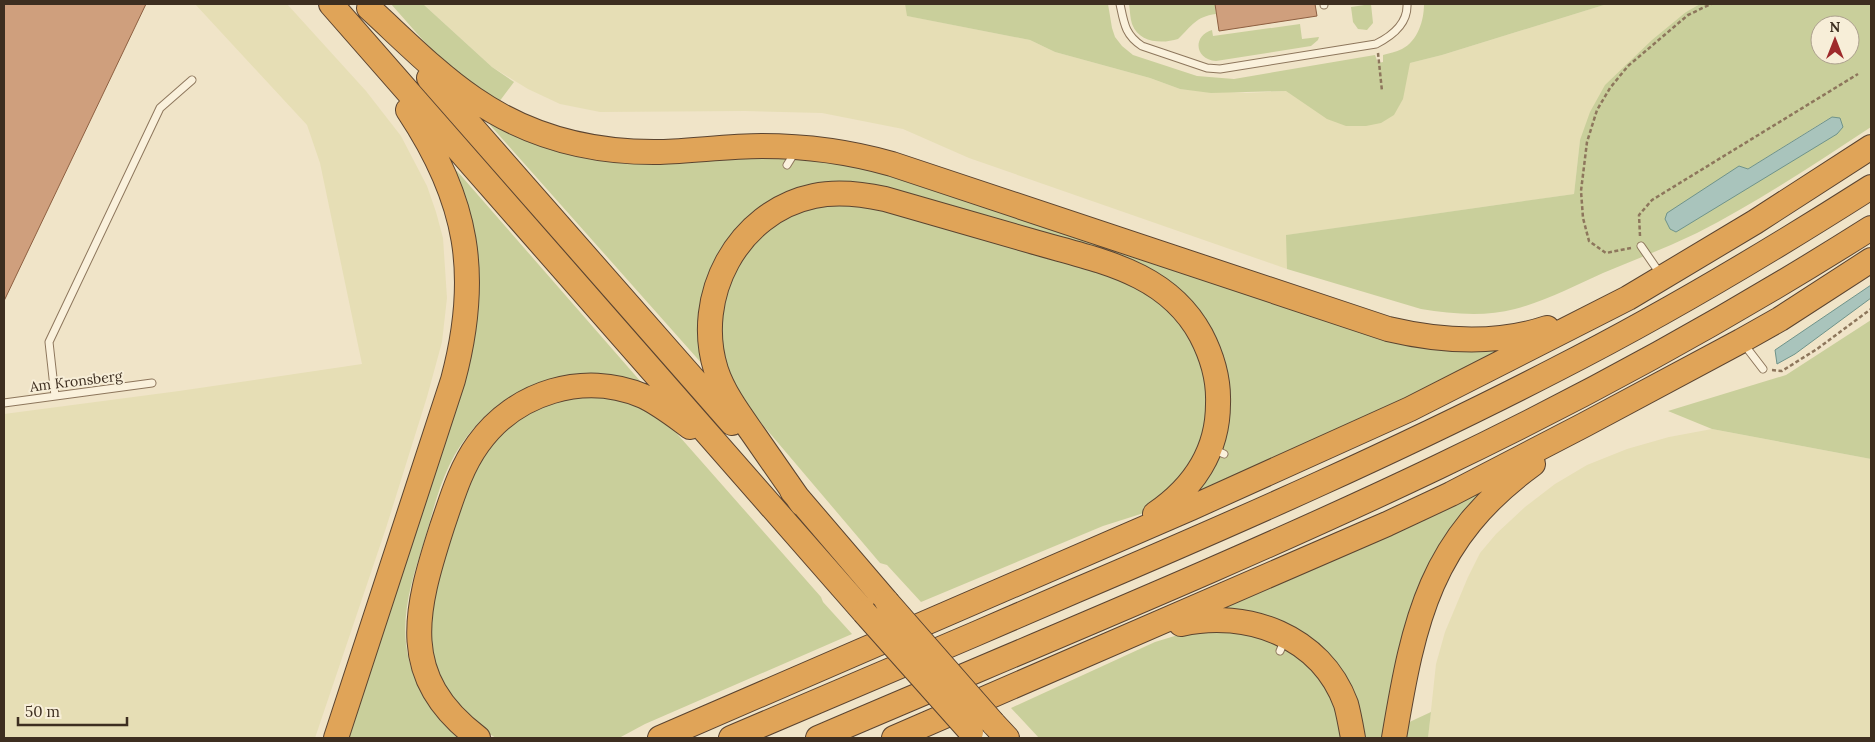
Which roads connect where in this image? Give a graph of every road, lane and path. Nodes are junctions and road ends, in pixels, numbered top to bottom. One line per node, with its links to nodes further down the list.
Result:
1 (331, 4): 6 (highway)
2 (1120, 4): 7 (lane)
3 (1407, 4): 7 (lane)
4 (1711, 4): 14 (path)
5 (367, 6): 17 (highway); 26 (highway)
6 (359, 36): 25 (highway); 30 (highway)
7 (1376, 44): 10 (path)
8 (1858, 74): 14 (path)
9 (192, 80): 22 (lane)
10 (1382, 91)
11 (1871, 147): 16 (highway)
12 (1871, 187): 33 (highway)
13 (1871, 228): 34 (highway)
14 (1641, 246): 16 (lane)
15 (1871, 260): 19 (highway)
16 (1663, 277): 17 (highway)
17 (1628, 298): 27 (highway)
18 (1871, 309): 20 (path)
19 (1741, 341): 20 (lane); 24 (highway)
20 (1763, 369)
21 (152, 384): 22 (lane, Am Kronsberg)
22 (55, 396): 23 (lane, Am Kronsberg)
23 (4, 403)
24 (1584, 425): 28 (highway); 37 (highway)
25 (728, 455): 29 (highway, bridge); 31 (highway)
26 (802, 504): 27 (highway); 29 (highway, bridge)
27 (1101, 546): 32 (highway)
28 (1115, 643): 35 (highway); 36 (highway)
29 (987, 733)
30 (336, 738)
31 (478, 738)
32 (660, 738)
33 (732, 738)
34 (818, 738)
35 (894, 738)
36 (1353, 738)
37 (1394, 738)

